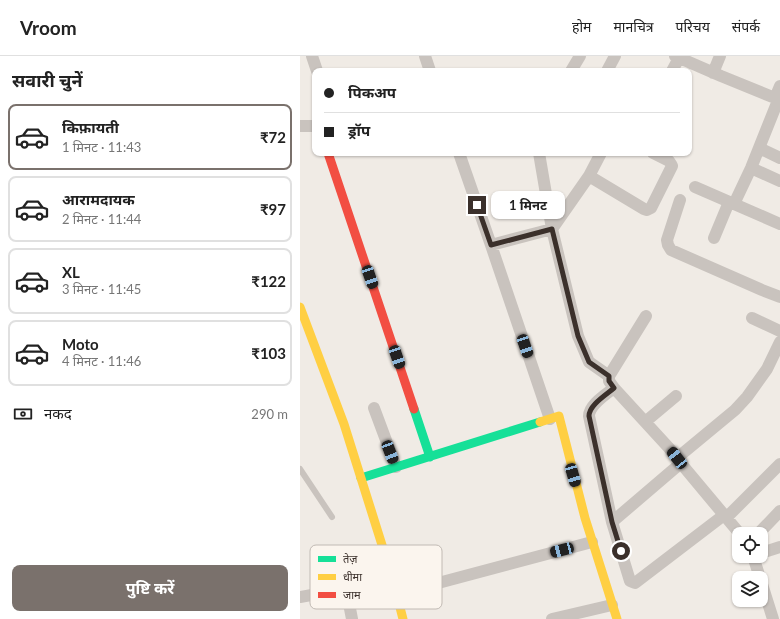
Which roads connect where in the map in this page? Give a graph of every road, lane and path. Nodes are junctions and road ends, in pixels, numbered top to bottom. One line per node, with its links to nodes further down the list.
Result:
1 (312, 56): 7 (street)
2 (425, 56): 8 (street)
3 (580, 56): 9 (street)
4 (615, 56): 10 (street)
5 (720, 56): 12 (street)
6 (677, 57): 11 (street); 12 (street)
7 (316, 68)
8 (429, 68)
9 (573, 68)
10 (609, 68)
11 (673, 68)
12 (712, 73): 14 (street)
13 (780, 86): 14 (street)
14 (775, 98): 17 (street)
15 (300, 126): 16 (street)
16 (312, 126)
17 (759, 148): 23 (street); 24 (street)
18 (329, 156): 46 (street)
19 (460, 156): 33 (street)
20 (540, 156): 31 (street)
21 (600, 156): 25 (street)
22 (659, 156): 25 (street)
23 (780, 158)
24 (751, 168): 26 (street); 29 (street)
25 (588, 176): 31 (street)
26 (780, 181)
27 (694, 187): 29 (street)
28 (680, 200): 34 (street)
29 (732, 203): 30 (street); 32 (street)
30 (780, 224)
31 (552, 229): 33 (street); 40 (street)
32 (714, 238)
33 (491, 245): 44 (street)
34 (780, 297)
35 (300, 307): 51 (street)
36 (646, 316): 40 (street)
37 (752, 318): 38 (street)
38 (780, 331)
39 (780, 342): 47 (street)
40 (609, 376): 41 (street)
41 (614, 388): 45 (street); 55 (street)
42 (676, 396): 45 (street)
43 (374, 408): 49 (street)
44 (550, 419): 46 (street); 58 (street)
45 (645, 422): 47 (street)
46 (430, 458): 49 (street)
47 (679, 461): 54 (street); 55 (street)
48 (780, 464): 54 (street)
49 (396, 467): 51 (street)
50 (300, 469): 53 (lane)
51 (361, 478): 59 (street)
52 (780, 511): 57 (street)
53 (332, 516)
54 (725, 516): 55 (street); 56 (street)
55 (612, 522)
56 (734, 527)
57 (765, 527)
58 (592, 542): 62 (street); 66 (street)
59 (383, 545)
60 (780, 547): 61 (street)
61 (768, 551)
62 (442, 582)
63 (310, 594): 64 (street)
64 (300, 596)
65 (768, 603): 73 (street)
66 (612, 605): 71 (street); 72 (street)
67 (350, 609): 69 (street)
68 (401, 609): 70 (street)
69 (352, 619)
70 (403, 619)
71 (552, 619)
72 (617, 619)
73 (773, 619)

